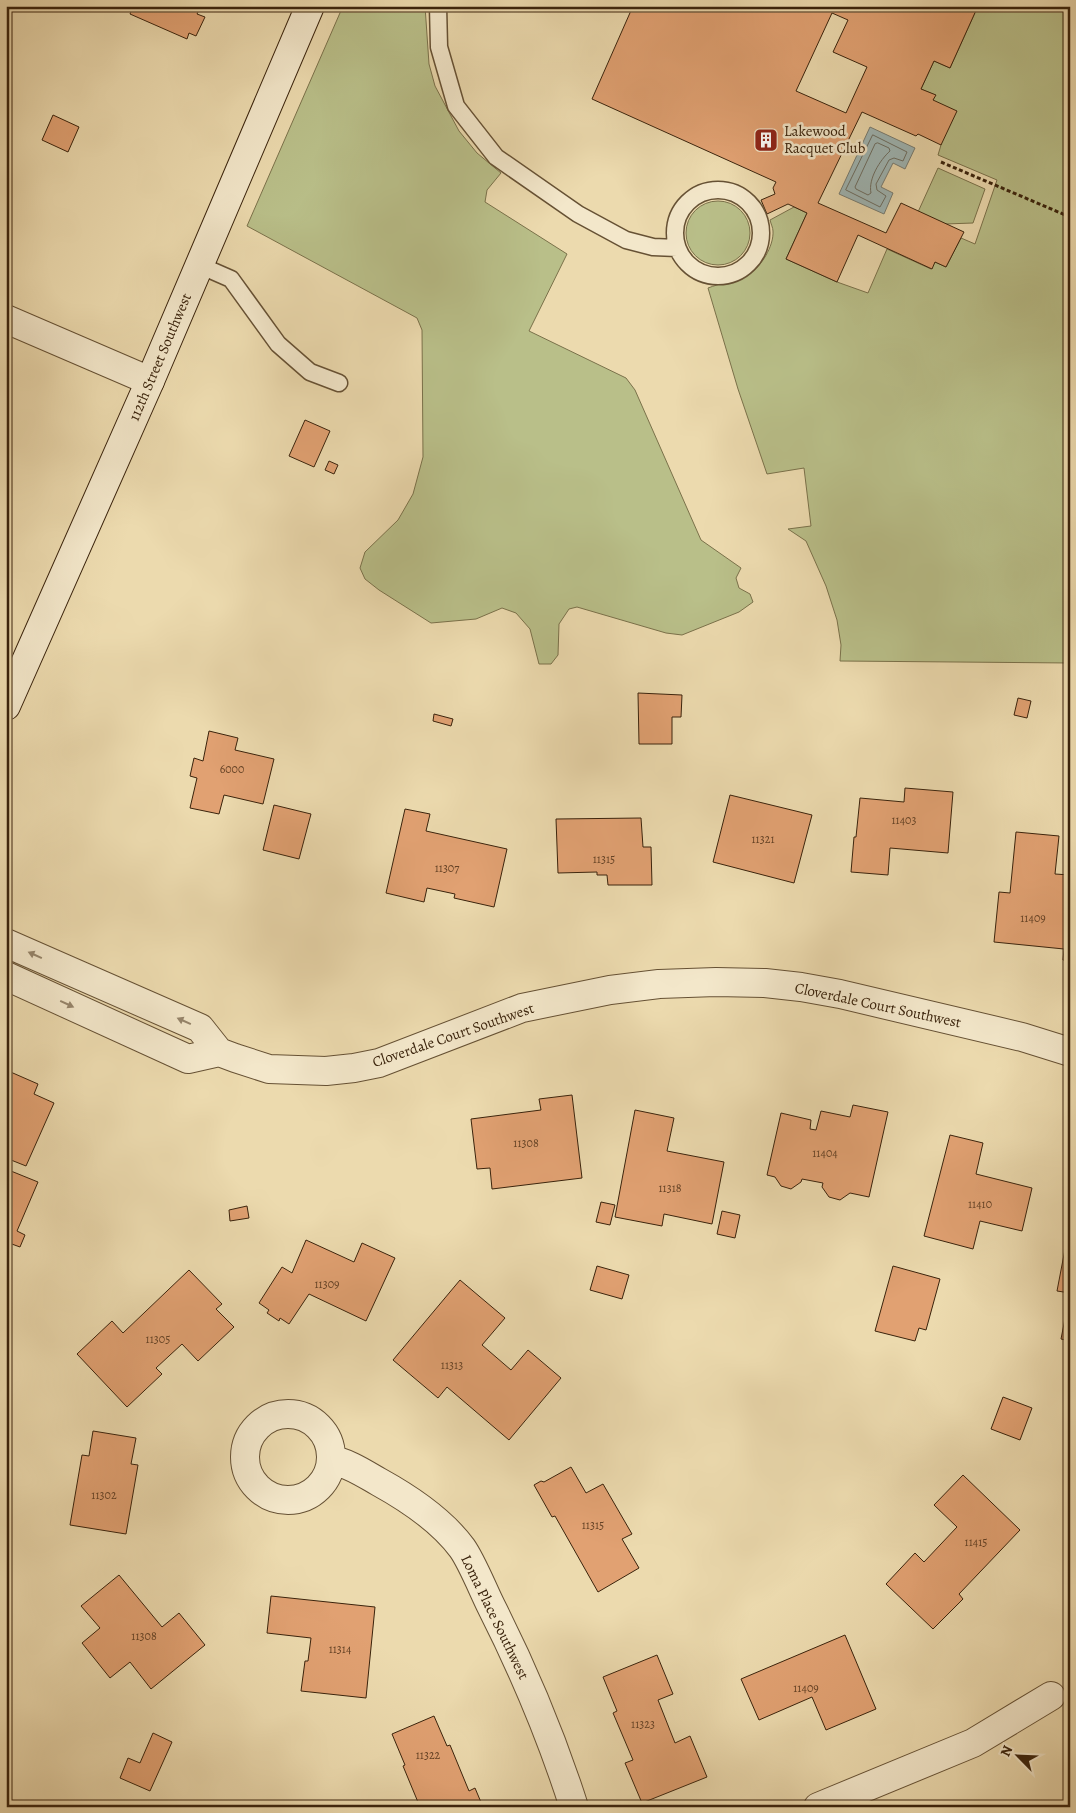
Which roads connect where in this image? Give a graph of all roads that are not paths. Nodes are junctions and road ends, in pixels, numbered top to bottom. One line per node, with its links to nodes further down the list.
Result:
1 (310, 6): 4 (street, 112th Street Southwest)
2 (438, 6): 3 (lane)
3 (677, 248): 3 (lane)
4 (199, 265): 6 (street, 112th Street Southwest); 7 (lane)
5 (6, 319): 6 (street)
6 (150, 381): 8 (street, 112th Street Southwest)
7 (339, 383)
8 (6, 706)
9 (6, 943): 11 (street, one-way to 9)
10 (6, 976): 11 (street, one-way to 11)
11 (219, 1052): 12 (street, Cloverdale Court Southwest)
12 (1070, 1052)
13 (331, 1460): 15 (street, Loma Place Southwest)
14 (1051, 1696): 16 (street)
15 (574, 1807)
16 (818, 1807)

